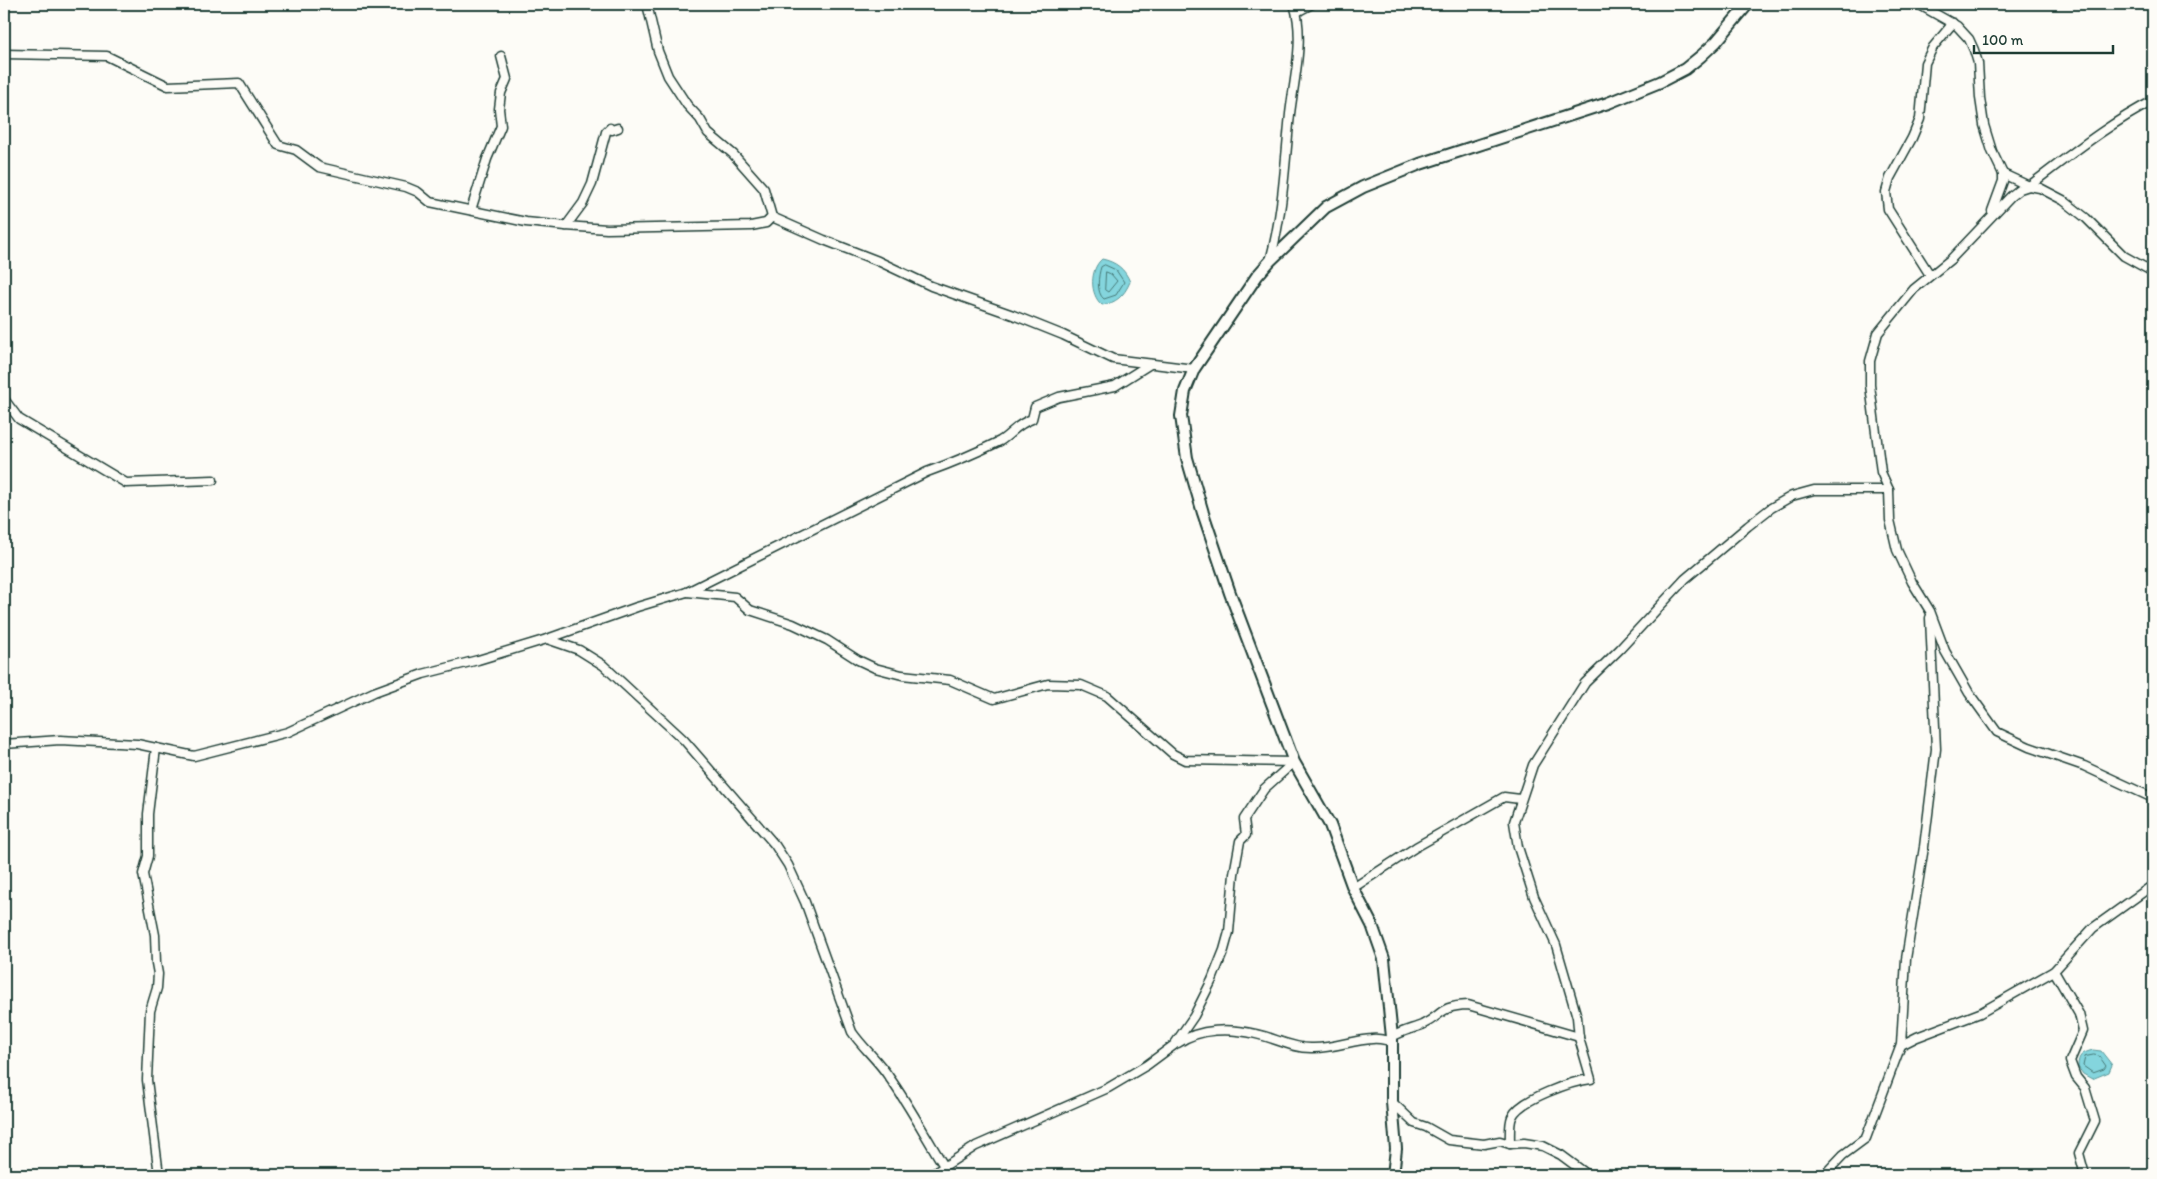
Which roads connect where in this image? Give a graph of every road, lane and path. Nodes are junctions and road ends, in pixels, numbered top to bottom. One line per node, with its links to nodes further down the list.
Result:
1 (647, 4): 15 (street)
2 (1294, 4): 6 (street)
3 (1312, 4): 6 (street)
4 (1748, 4): 18 (street)
5 (1918, 4): 7 (street)
6 (1297, 12): 18 (street)
7 (1953, 23): 12 (street); 20 (street)
8 (4, 54): 14 (street)
9 (501, 56): 14 (street)
10 (2153, 102): 13 (street)
11 (618, 128): 17 (street)
12 (2003, 174): 13 (street); 16 (street)
13 (2029, 186): 16 (street); 19 (street)
14 (471, 210): 17 (street)
15 (772, 217): 17 (street); 21 (street)
16 (1988, 218): 20 (street)
17 (566, 226)
18 (1270, 261): 22 (street)
19 (2153, 272)
20 (1930, 275): 25 (street)
21 (1150, 364): 22 (street); 26 (street)
22 (1194, 369): 31 (street)
23 (4, 399): 24 (street)
24 (213, 480)
25 (1889, 490): 27 (street); 33 (street)
26 (687, 592): 28 (street); 31 (street)
27 (1930, 611): 32 (street); 40 (street)
28 (548, 639): 30 (street); 43 (street)
29 (4, 744): 30 (street)
30 (156, 748): 44 (street)
31 (1294, 762): 35 (street); 39 (street)
32 (2153, 798)
33 (1520, 799): 35 (street); 37 (street)
34 (2153, 885): 36 (street)
35 (1353, 888): 38 (street)
36 (2054, 972): 40 (street); 49 (street)
37 (1579, 1037): 38 (street); 42 (street)
38 (1392, 1039): 39 (street); 41 (street)
39 (1174, 1045): 43 (street)
40 (1901, 1046): 48 (street)
41 (1392, 1102): 42 (street); 46 (street)
42 (1510, 1144): 47 (street)
43 (944, 1166): 45 (street)
44 (159, 1175)
45 (931, 1175)
46 (1393, 1175)
47 (1588, 1175)
48 (1824, 1175)
49 (2085, 1175)

